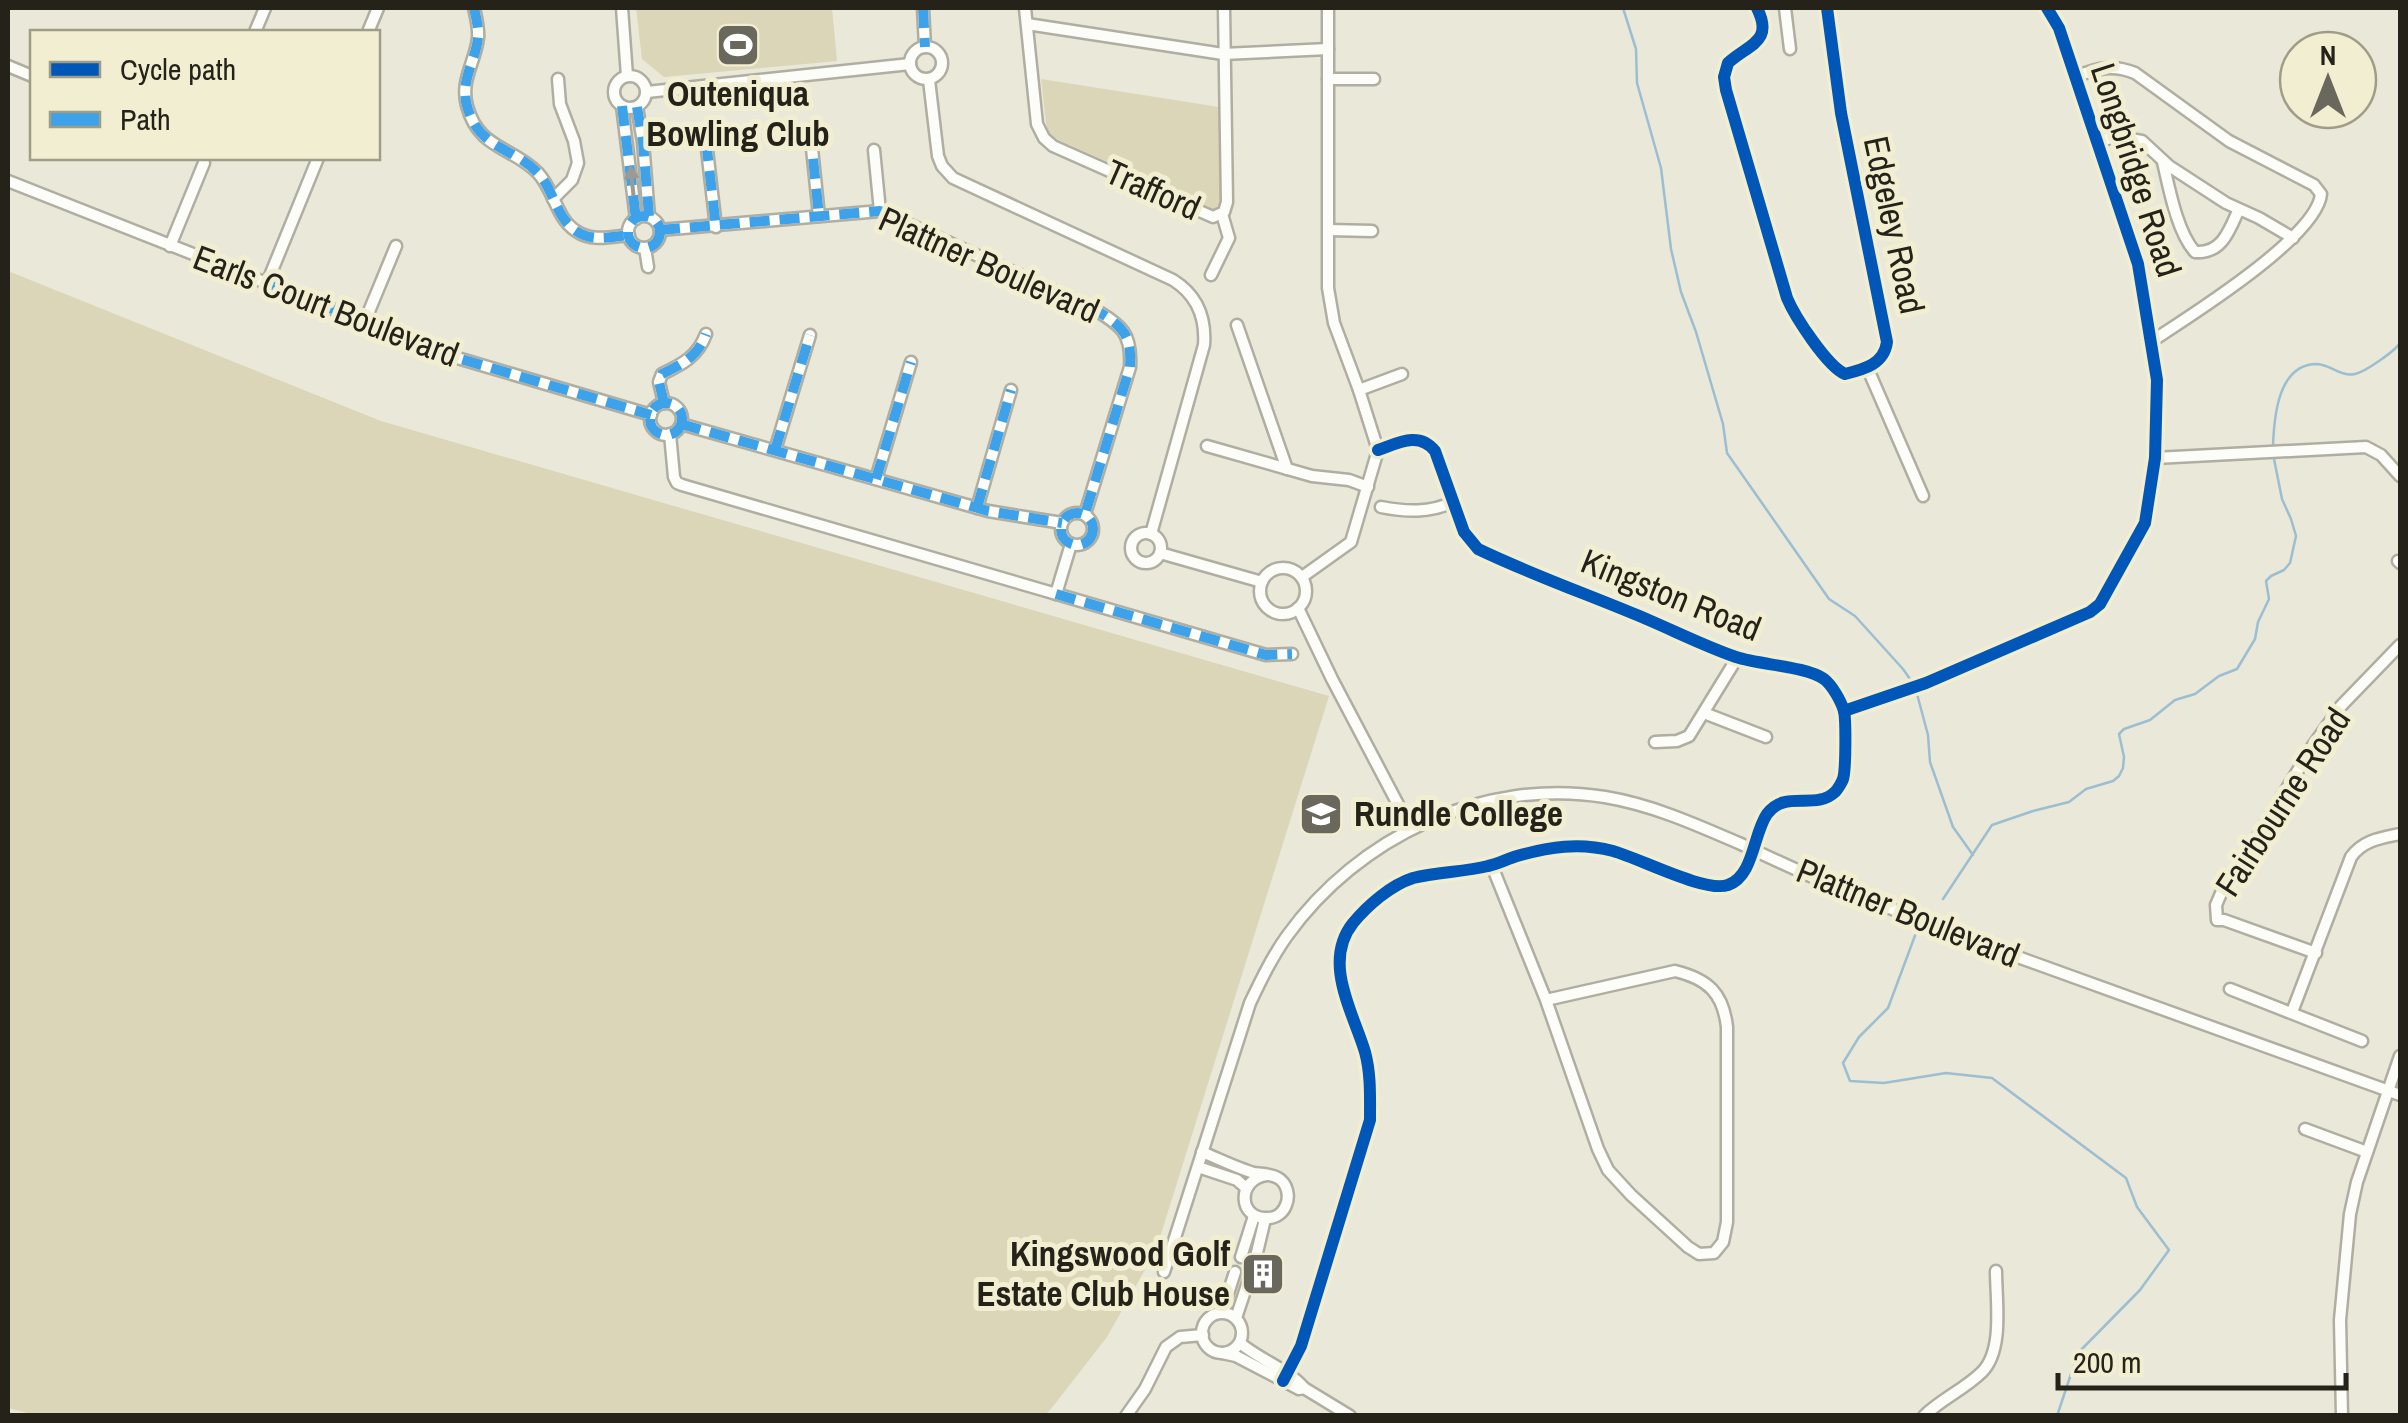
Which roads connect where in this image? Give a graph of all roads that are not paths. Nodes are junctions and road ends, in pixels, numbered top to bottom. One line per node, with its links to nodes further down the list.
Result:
1 (474, 8): 34 (street)
2 (622, 8): 17 (street)
3 (923, 8): 12 (street)
4 (1025, 8): 11 (street, Trafford)
5 (1224, 8): 15 (street, Trafford)
6 (1328, 8): 13 (street)
7 (1757, 8): 59 (street)
8 (1785, 8): 14 (street)
9 (1827, 8): 59 (street, Edgeley Road)
10 (2048, 8): 18 (street, Longbridge Road)
11 (1027, 24): 15 (street); 37 (street, Trafford)
12 (925, 47): 16 (street); 22 (street)
13 (1328, 49): 15 (street); 20 (street)
14 (1790, 49)
15 (1223, 54): 37 (street, Trafford)
16 (910, 64): 22 (street); 23 (street)
17 (628, 76): 23 (street); 24 (street)
18 (2075, 77): 28 (street, Longbridge Road); 46 (street)
19 (558, 79): 34 (street)
20 (1328, 79): 21 (street); 43 (street)
21 (1374, 79)
22 (929, 80): 81 (street)
23 (647, 92): 25 (street)
24 (622, 106): 25 (street); 40 (street, one-way to 24)
25 (637, 107): 38 (street)
26 (810, 129): 39 (street)
27 (706, 141): 41 (street)
28 (2097, 142): 31 (street); 57 (street, Longbridge Road)
29 (874, 150): 35 (street)
30 (317, 160): 52 (street)
31 (2162, 161): 36 (street); 36 (street)
32 (204, 163): 47 (street)
33 (8, 181): 47 (street, Earls Court Boulevard)
34 (553, 198): 45 (street)
35 (880, 210): 39 (street, Plattner Boulevard); 79 (street, Plattner Boulevard)
36 (2238, 210): 46 (street)
37 (1222, 214): 51 (street)
38 (649, 216): 40 (street); 42 (street)
39 (819, 216): 41 (street, Plattner Boulevard)
40 (636, 219): 45 (street)
41 (716, 226): 42 (street, Plattner Boulevard)
42 (660, 230): 49 (street)
43 (1329, 230): 44 (street); 62 (street)
44 (1372, 231)
45 (628, 235): 49 (street)
46 (2293, 238): 57 (street)
47 (170, 246): 52 (street, Earls Court Boulevard)
48 (396, 246): 53 (street)
49 (645, 248): 50 (street)
50 (648, 266)
51 (1212, 275)
52 (267, 284): 53 (street, Earls Court Boulevard)
53 (364, 320): 64 (street, Earls Court Boulevard)
54 (1237, 325): 71 (street)
55 (706, 334): 63 (street)
56 (810, 334): 68 (street)
57 (2152, 341): 70 (street, Longbridge Road)
58 (910, 362): 73 (street)
59 (1867, 367): 75 (street)
60 (1402, 374): 62 (street)
61 (1011, 390): 78 (street)
62 (1359, 390): 69 (street)
63 (664, 403): 64 (street); 65 (street)
64 (651, 415): 66 (street)
65 (681, 424): 66 (street); 68 (street)
66 (670, 434): 86 (street)
67 (1207, 446): 71 (street)
68 (775, 450): 73 (street)
69 (1378, 450): 74 (street); 76 (street, Kingston Road)
70 (2155, 458): 72 (street); 91 (street, Longbridge Road)
71 (1286, 468): 74 (street)
72 (2400, 476)
73 (876, 479): 78 (street)
74 (1368, 487): 84 (street)
75 (1923, 496)
76 (1453, 502): 77 (street); 90 (street, Kingston Road)
77 (1381, 507)
78 (977, 508): 80 (street)
79 (1085, 514): 80 (street); 82 (street)
80 (1062, 524): 82 (street)
81 (1151, 534): 83 (street); 83 (street)
82 (1072, 544): 86 (street)
83 (1160, 553): 85 (street)
84 (1302, 577): 85 (street); 87 (street)
85 (1262, 582): 87 (street)
86 (1056, 594): 89 (street)
87 (1298, 608): 95 (street)
88 (2400, 645): 98 (street, Fairbourne Road)
89 (1292, 654)
90 (1738, 658): 91 (street, Kingston Road); 92 (street)
91 (1844, 712): 97 (street)
92 (1704, 713): 93 (street); 94 (street)
93 (1766, 737)
94 (1655, 742)
95 (1411, 829): 104 (street, Plattner Boulevard, bridge); 107 (street, Plattner Boulevard)
96 (2400, 834): 98 (street)
97 (1492, 866): 100 (street); 128 (street)
98 (2316, 953): 101 (street)
99 (2230, 989): 101 (street)
100 (1546, 1000): 100 (street)
101 (2292, 1012): 102 (street)
102 (2362, 1041)
103 (2400, 1056): 104 (street)
104 (2387, 1090): 105 (street, Plattner Boulevard); 108 (street)
105 (2400, 1095)
106 (2305, 1129): 108 (street)
107 (1202, 1152): 109 (street, Plattner Boulevard); 110 (street)
108 (2367, 1152): 132 (street)
109 (1198, 1166): 111 (street); 117 (street, Plattner Boulevard)
110 (1267, 1174): 111 (street); 112 (street)
111 (1246, 1188): 112 (street)
112 (1260, 1217): 113 (street); 114 (street)
113 (1246, 1242): 114 (street); 115 (street)
114 (1260, 1246): 116 (street)
115 (1241, 1257)
116 (1254, 1261)
117 (1164, 1272)
118 (1236, 1272): 121 (street)
119 (1996, 1272): 131 (street)
120 (1250, 1276): 122 (street)
121 (1230, 1290): 122 (street); 123 (street)
122 (1244, 1295): 124 (street)
123 (1222, 1312): 124 (street); 125 (street)
124 (1236, 1318): 126 (street)
125 (1202, 1335): 127 (street); 129 (street)
126 (1240, 1343): 127 (street); 128 (street)
127 (1222, 1353): 128 (street)
128 (1285, 1377): 130 (street)
129 (1126, 1416)
130 (1350, 1416)
131 (1924, 1416)
132 (2342, 1416)

